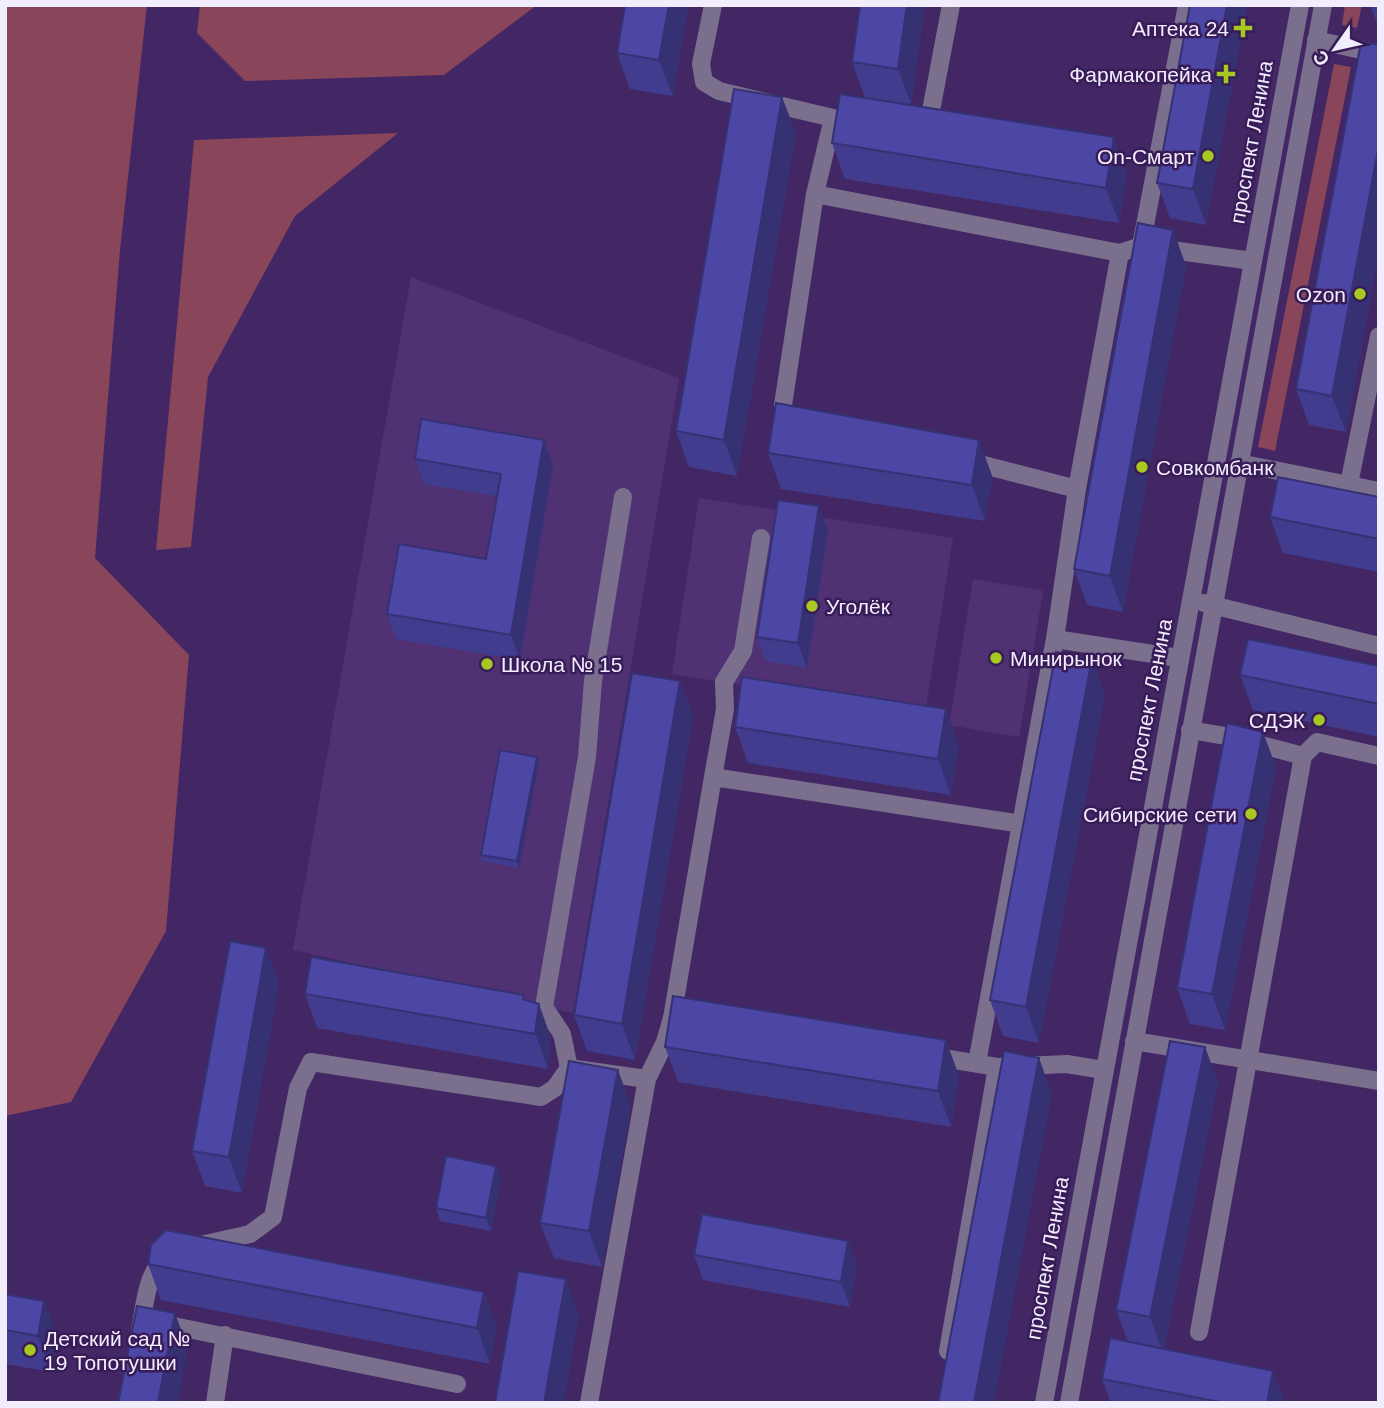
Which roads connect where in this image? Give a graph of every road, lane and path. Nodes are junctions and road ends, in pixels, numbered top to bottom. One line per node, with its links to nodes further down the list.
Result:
1 (713, 5): 8 (street)
2 (951, 5): 10 (street)
3 (1187, 5): 12 (street)
4 (1300, 5): 14 (street, проспект Ленина)
5 (1323, 5): 6 (street)
6 (1316, 40): 7 (street); 18 (street)
7 (1379, 54)
8 (833, 118): 9 (street); 11 (street)
9 (857, 119)
10 (892, 120)
11 (815, 194): 13 (street); 16 (street)
12 (1141, 246): 13 (street); 14 (street)
13 (1120, 253): 20 (street)
14 (1253, 261): 24 (street, проспект Ленина)
15 (1379, 337): 19 (street)
16 (804, 429)
17 (947, 456): 20 (street)
18 (1239, 463): 19 (street); 25 (street)
19 (1349, 484): 21 (street)
20 (1077, 488): 26 (street)
21 (1379, 491)
22 (623, 497): 41 (street)
23 (761, 538): 32 (street)
24 (1191, 600): 25 (street); 28 (street, проспект Ленина)
25 (1214, 606): 27 (street); 29 (street)
26 (1055, 639): 28 (street); 33 (street)
27 (1379, 646)
28 (1179, 658): 42 (street, проспект Ленина)
29 (1190, 730): 30 (street); 36 (street)
30 (1303, 756): 31 (street); 38 (street)
31 (1379, 756)
32 (713, 777): 33 (street); 34 (street)
33 (1022, 824): 39 (street)
34 (672, 1018): 35 (street); 43 (street)
35 (695, 1021)
36 (1134, 1041): 38 (street); 54 (street)
37 (909, 1053): 39 (street)
38 (1248, 1060): 44 (street); 46 (street)
39 (977, 1063): 40 (street)
40 (997, 1067): 42 (street); 49 (street)
41 (569, 1068): 43 (street); 45 (street)
42 (1103, 1070): 53 (street, проспект Ленина)
43 (647, 1079): 52 (street)
44 (1379, 1082)
45 (142, 1320): 47 (street); 48 (street)
46 (1199, 1332)
47 (225, 1335): 50 (street); 51 (street)
48 (137, 1343)
49 (946, 1362)
50 (457, 1384)
51 (215, 1403)
52 (589, 1403)
53 (1044, 1403)
54 (1069, 1403)

